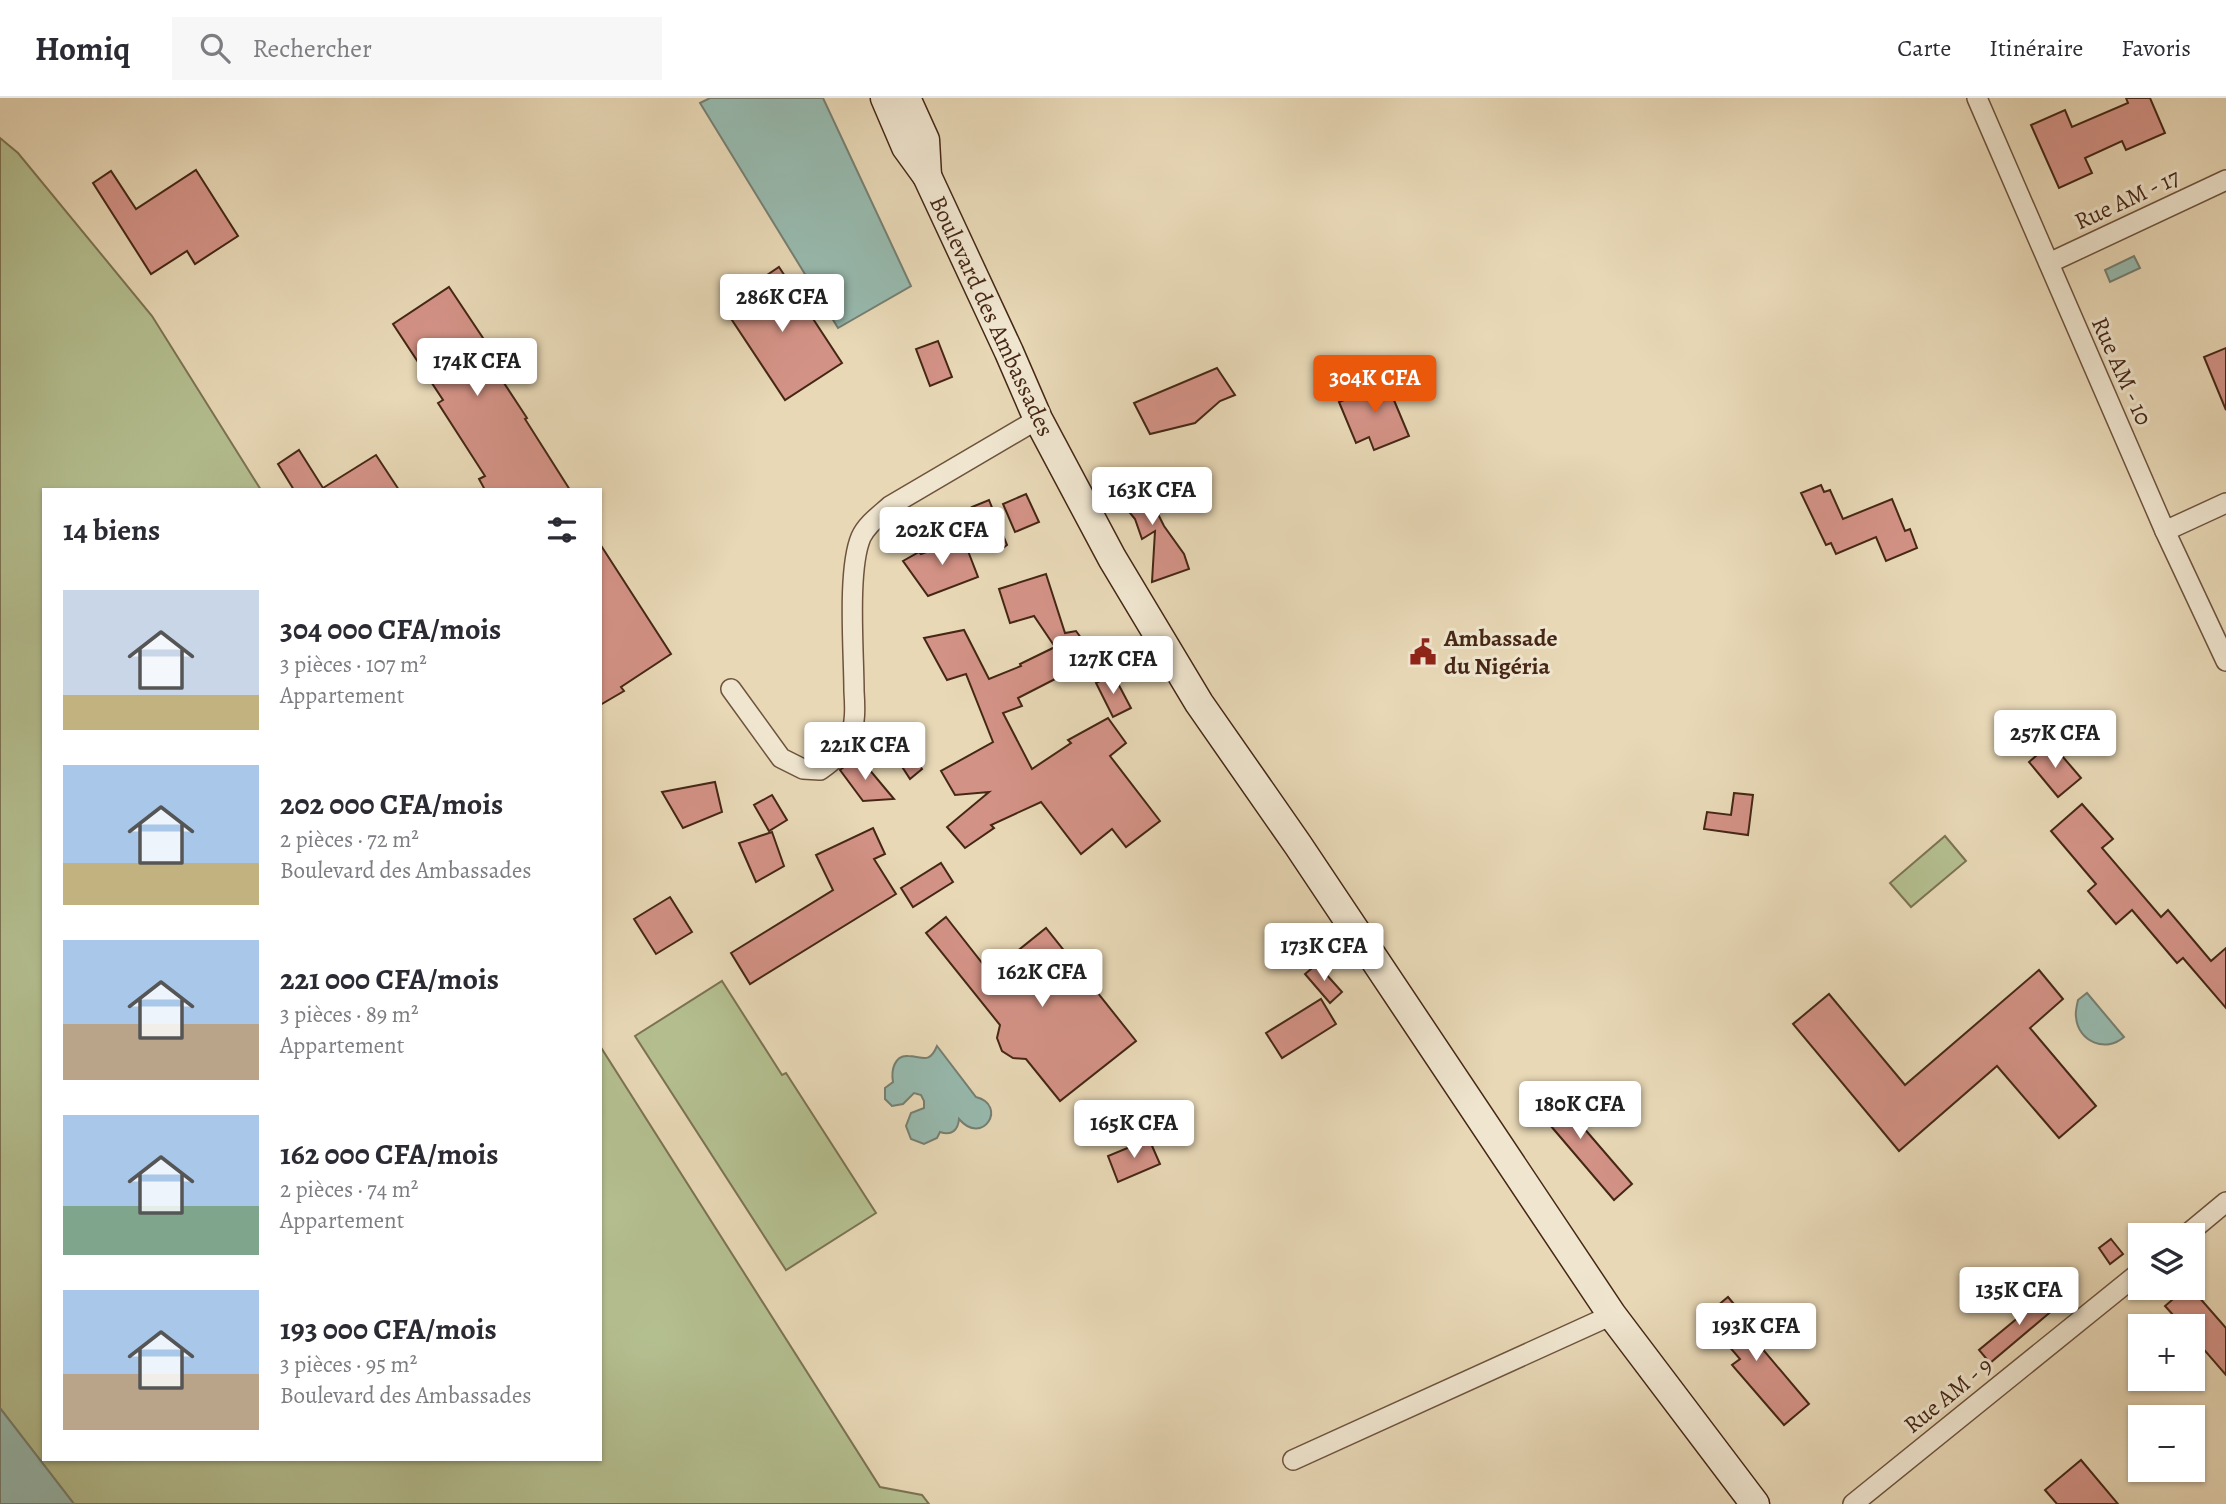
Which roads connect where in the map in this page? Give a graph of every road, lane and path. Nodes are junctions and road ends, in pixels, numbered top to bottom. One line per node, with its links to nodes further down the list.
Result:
1 (885, 98): 4 (main road, Boulevard des Ambassades)
2 (906, 98): 4 (main road, Boulevard des Ambassades)
3 (1977, 98): 6 (street, Rue AM - 10)
4 (927, 176): 7 (main road, Boulevard des Ambassades)
5 (2226, 180): 6 (street, Rue AM - 17)
6 (2049, 263): 9 (street, Rue AM - 10)
7 (1038, 419): 11 (street); 15 (main road, Boulevard des Ambassades)
8 (2226, 503): 9 (street)
9 (2165, 531): 10 (street, Rue AM - 10)
10 (2226, 661)
11 (731, 689)
12 (2226, 1202): 13 (street)
13 (2201, 1223)
14 (2128, 1282): 18 (street, Rue AM - 9)
15 (1612, 1315): 16 (street); 17 (main road, Boulevard des Ambassades)
16 (1293, 1460)
17 (1755, 1504)
18 (1853, 1504)

